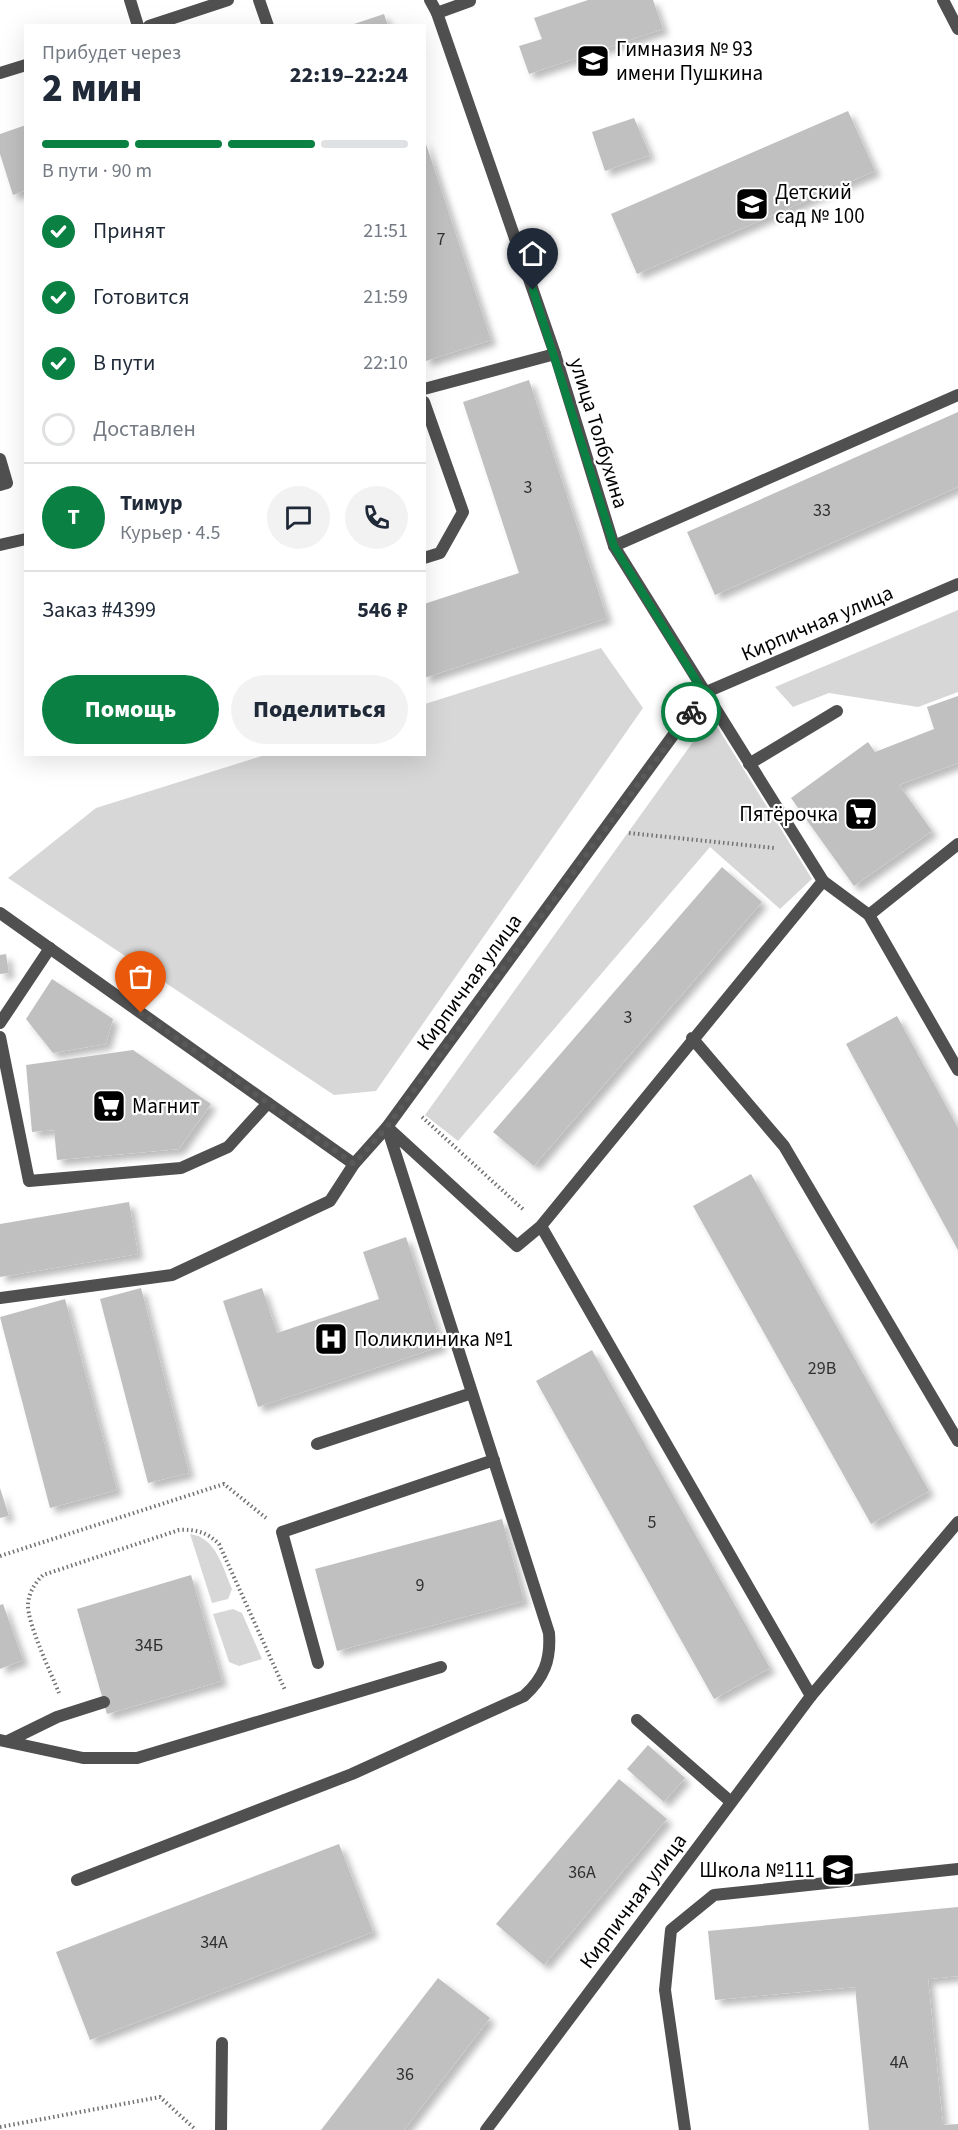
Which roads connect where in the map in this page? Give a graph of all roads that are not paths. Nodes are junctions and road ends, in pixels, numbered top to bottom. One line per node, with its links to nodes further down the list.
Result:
1 (130, 0): 8 (street)
2 (228, 0): 9 (street)
3 (259, 0): 10 (street)
4 (430, 0): 7 (street, улица Толбухина)
5 (943, 0): 11 (street)
6 (470, 1): 7 (street)
7 (437, 13): 14 (street, улица Толбухина)
8 (137, 24)
9 (155, 24)
10 (267, 24)
11 (958, 29)
12 (24, 66): 13 (street)
13 (0, 73)
14 (555, 354): 15 (street); 22 (street, улица Толбухина)
15 (426, 388)
16 (958, 395): 22 (street)
17 (426, 408): 23 (street)
18 (0, 459): 19 (street)
19 (0, 485)
20 (24, 539): 21 (street)
21 (0, 545)
22 (614, 546): 25 (street, улица Толбухина)
23 (426, 557)
24 (958, 584): 25 (street, Кирпичная улица)
25 (704, 693): 27 (street, улица Толбухина); 38 (street, Кирпичная улица)
26 (837, 711): 27 (street)
27 (748, 764): 29 (street, улица Толбухина)
28 (958, 844): 31 (street)
29 (823, 880): 31 (street, улица Толбухина); 35 (street)
30 (0, 913): 32 (street)
31 (869, 915): 36 (street)
32 (50, 948): 33 (street); 37 (street)
33 (0, 1023)
34 (0, 1037): 37 (street)
35 (692, 1038): 40 (street); 43 (street)
36 (958, 1070)
37 (268, 1103): 39 (street)
38 (387, 1127): 39 (street, Кирпичная улица); 40 (street); 42 (street)
39 (354, 1164): 41 (street, Кирпичная улица)
40 (541, 1226): 49 (street)
41 (0, 1298)
42 (472, 1393): 44 (street); 45 (street)
43 (958, 1441)
44 (317, 1444)
45 (494, 1460): 47 (street); 55 (street)
46 (957, 1527): 49 (street, Кирпичная улица)
47 (318, 1663)
48 (441, 1667): 52 (street)
49 (811, 1696): 53 (street, Кирпичная улица)
50 (104, 1702): 52 (street)
51 (637, 1720): 53 (street)
52 (3, 1741)
53 (731, 1802): 58 (street, Кирпичная улица)
54 (958, 1869): 59 (street)
55 (77, 1880)
56 (222, 2043): 57 (street)
57 (221, 2130)
58 (486, 2130)
59 (685, 2130)

